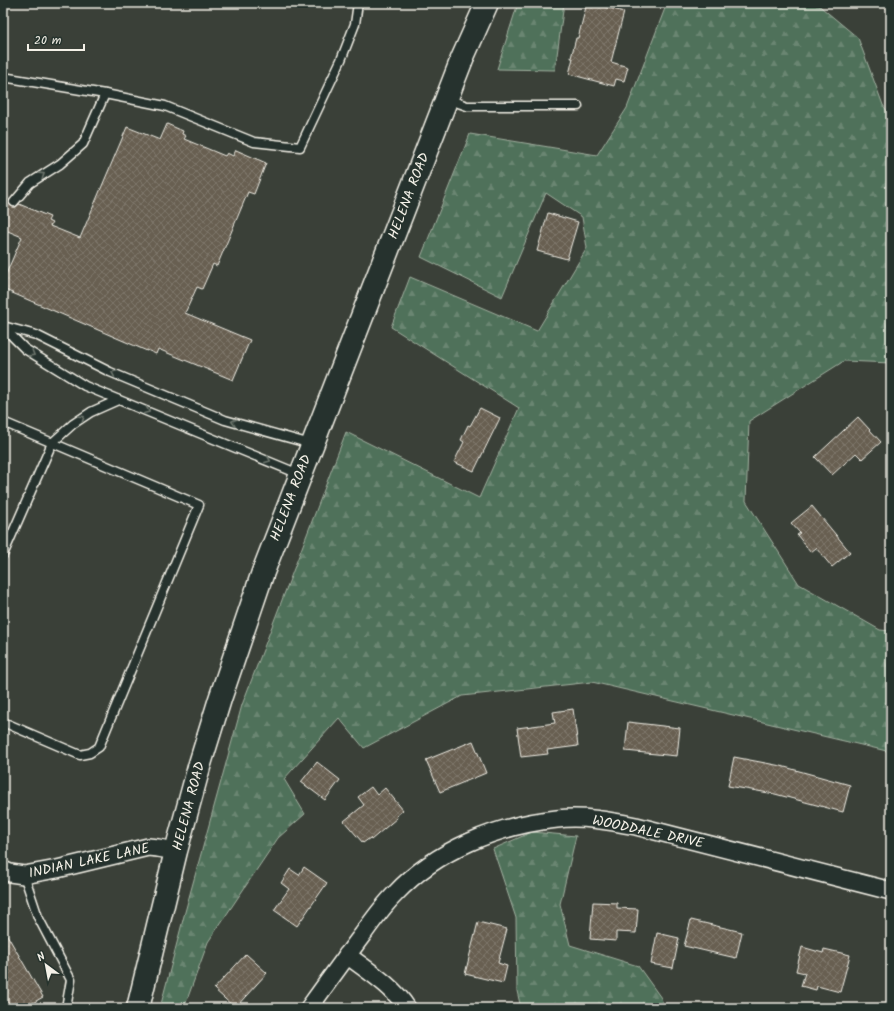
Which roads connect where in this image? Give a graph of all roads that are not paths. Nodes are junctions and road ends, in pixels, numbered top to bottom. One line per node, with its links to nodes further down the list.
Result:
1 (358, 3): 4 (lane)
2 (486, 3): 5 (main road, HELENA ROAD)
3 (3, 77): 4 (lane)
4 (105, 94): 7 (lane, one-way to 4)
5 (447, 99): 6 (lane); 12 (main road, HELENA ROAD)
6 (578, 106)
7 (14, 202)
8 (3, 327): 9 (lane, one-way to 9); 12 (lane, one-way to 8)
9 (118, 400): 11 (lane, one-way to 9); 13 (lane, one-way to 13)
10 (3, 422): 11 (lane)
11 (52, 443): 14 (lane); 15 (lane)
12 (312, 444): 13 (main road, HELENA ROAD)
13 (301, 474): 16 (main road, HELENA ROAD)
14 (3, 555)
15 (3, 722)
16 (176, 851): 18 (street, INDIAN LAKE LANE); 22 (main road, HELENA ROAD)
17 (3, 870): 18 (street, INDIAN LAKE LANE)
18 (24, 875): 21 (lane)
19 (891, 892): 20 (street, WOODDALE DRIVE)
20 (347, 956): 23 (street, WOODDALE DRIVE); 24 (street)
21 (66, 1008)
22 (138, 1008)
23 (309, 1008)
24 (407, 1008)

